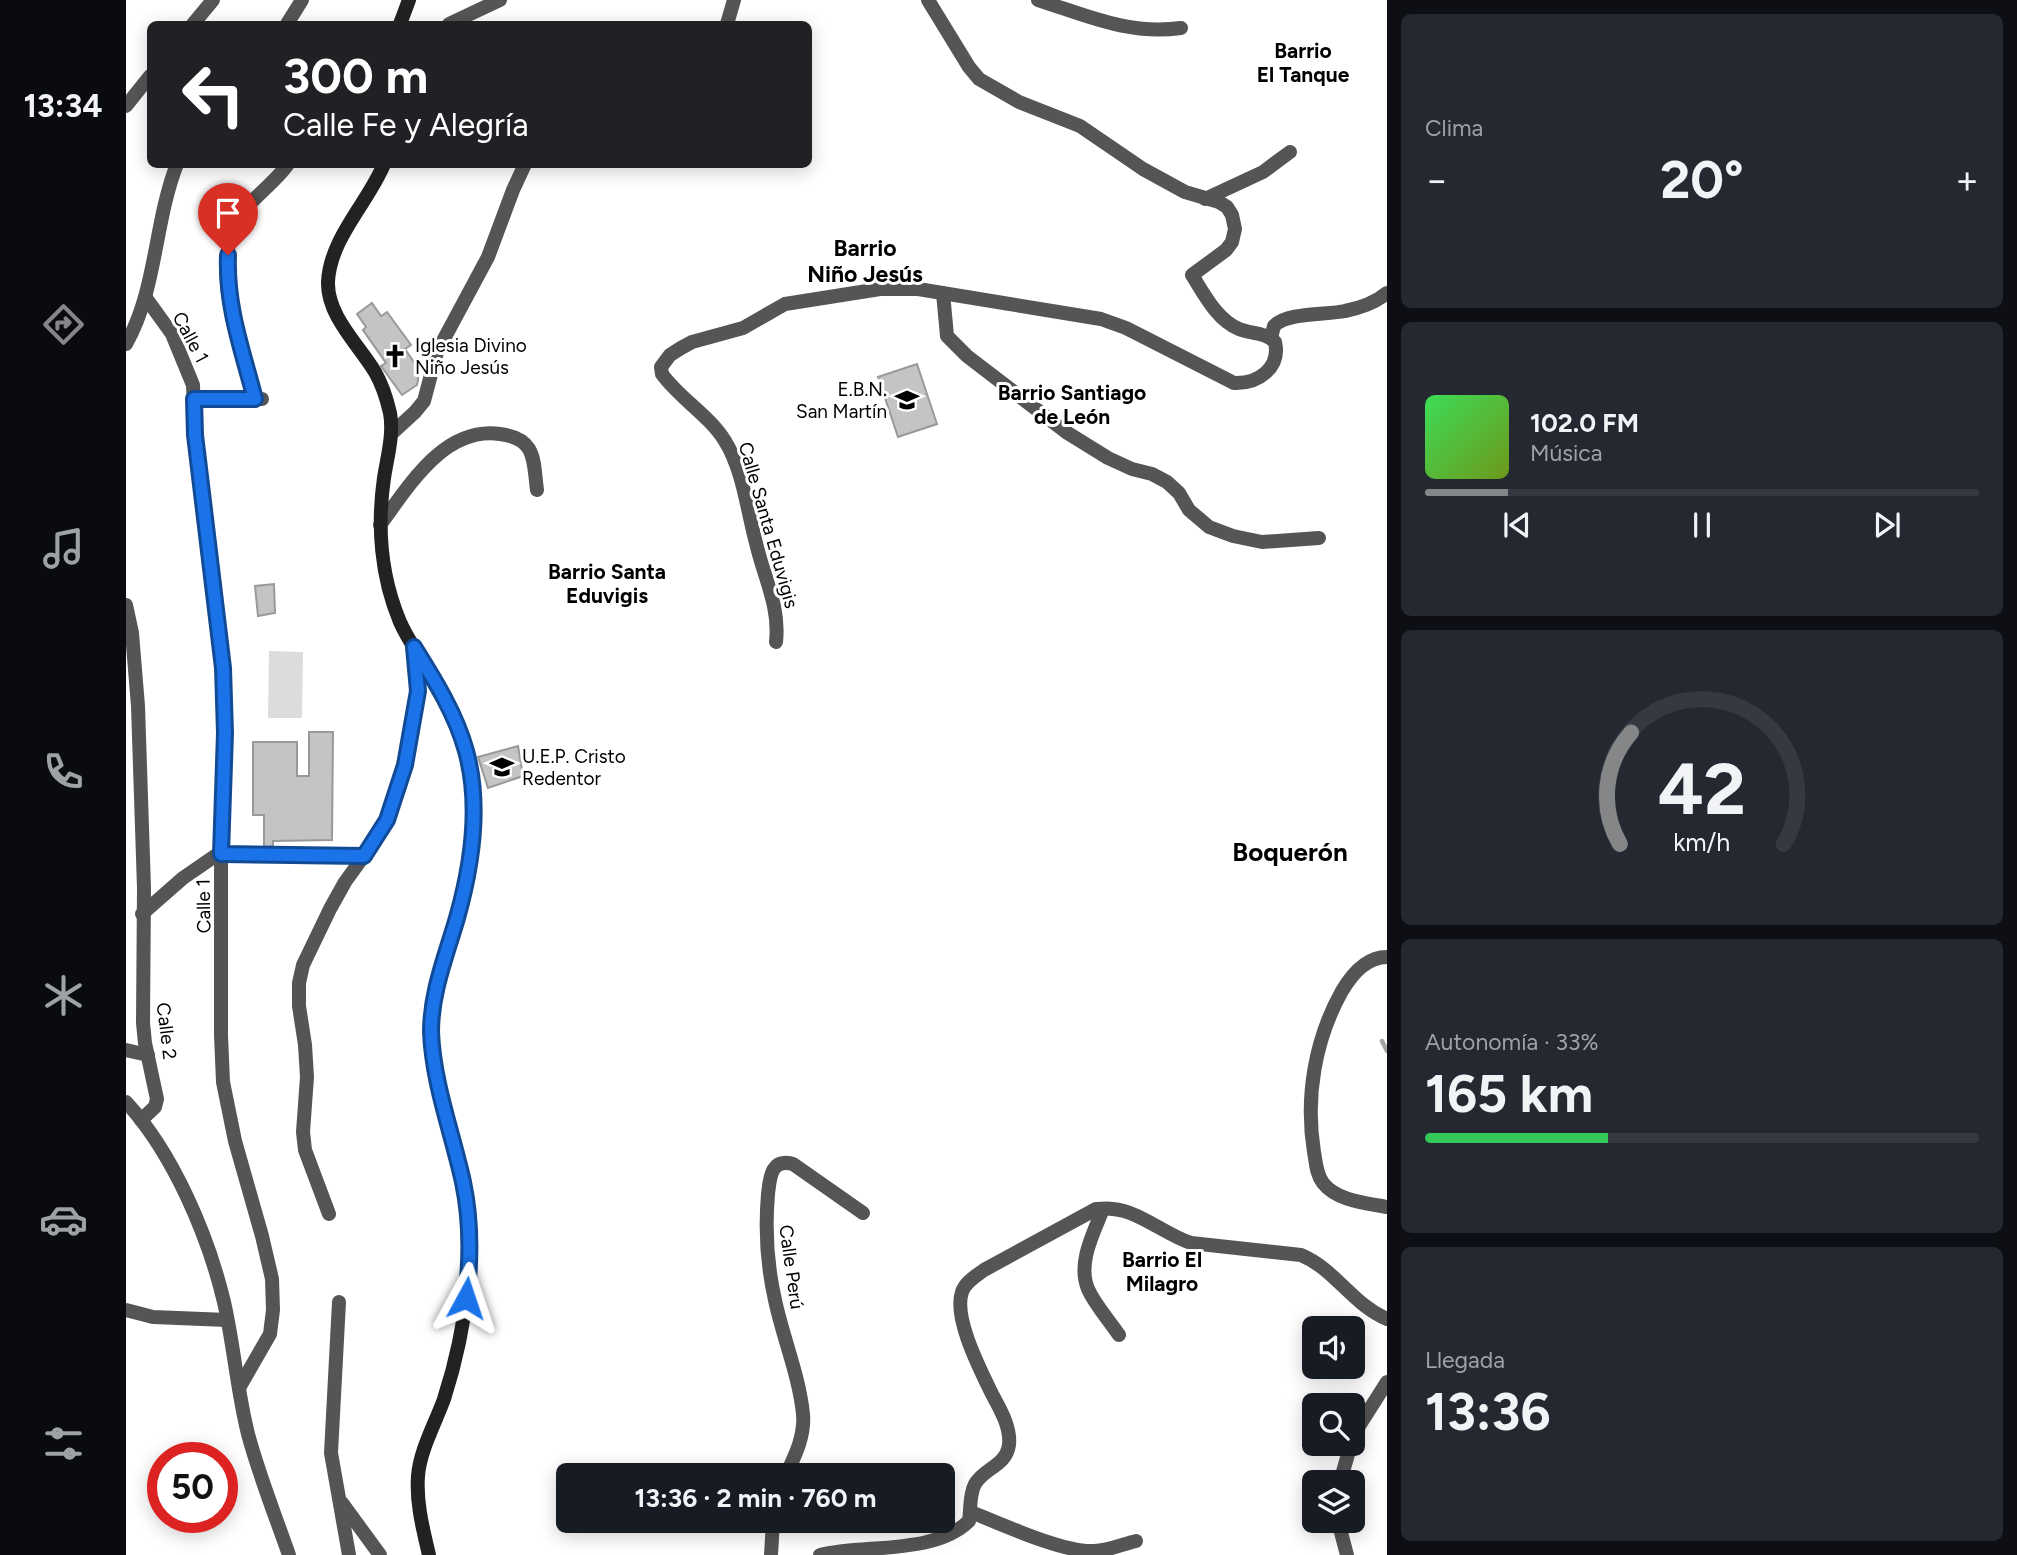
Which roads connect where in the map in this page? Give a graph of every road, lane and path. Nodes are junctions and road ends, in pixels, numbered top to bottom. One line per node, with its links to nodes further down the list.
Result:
1 (213, 0): 8 (street)
2 (302, 0): 9 (street)
3 (409, 0): 10 (main road)
4 (500, 0): 11 (street)
5 (734, 0): 12 (street)
6 (928, 0): 21 (street)
7 (1038, 0): 13 (street)
8 (196, 21)
9 (289, 21)
10 (401, 21)
11 (455, 21)
12 (728, 21)
13 (1181, 28)
14 (147, 80): 15 (street)
15 (126, 106)
16 (1290, 152): 21 (street)
17 (176, 168): 24 (street)
18 (284, 168): 27 (street)
19 (382, 168): 28 (main road)
20 (523, 168): 28 (street)
21 (1205, 199): 25 (street)
22 (943, 293): 25 (street); 31 (street); 33 (street, Calle Santa Eduvigis)
23 (1387, 293): 25 (street)
24 (145, 298): 26 (street); 27 (street, Calle 1)
25 (1270, 338)
26 (126, 344)
27 (194, 399): 35 (street, Calle 1)
28 (391, 434): 30 (main road)
29 (537, 490): 30 (street)
30 (380, 525): 34 (main road)
31 (1320, 538)
32 (126, 605): 37 (street, Calle 2)
33 (776, 642)
34 (414, 647): 36 (street); 64 (main road)
35 (221, 854): 36 (street); 37 (street); 53 (street, Calle 1)
36 (364, 856): 46 (street)
37 (142, 914): 40 (street, Calle 2)
38 (1387, 957): 43 (street)
39 (126, 1050): 40 (street)
40 (148, 1055): 42 (street, Calle 2)
41 (126, 1102): 42 (street)
42 (141, 1120): 50 (street)
43 (1387, 1207)
44 (1103, 1209): 49 (street); 51 (street); 57 (street)
45 (863, 1213): 55 (street, Calle Perú)
46 (329, 1214)
47 (338, 1302): 56 (street)
48 (126, 1310): 50 (street)
49 (1387, 1319)
50 (227, 1320): 53 (street)
51 (1119, 1335)
52 (1387, 1381): 54 (street)
53 (239, 1388): 61 (street)
54 (1365, 1416)
55 (791, 1463)
56 (339, 1500): 62 (street); 63 (street)
57 (971, 1512): 60 (street); 66 (street)
58 (773, 1533): 65 (street)
59 (1341, 1533): 67 (street)
60 (1136, 1541)
61 (289, 1555)
62 (349, 1555)
63 (380, 1555)
64 (429, 1555)
65 (771, 1555)
66 (820, 1555)
67 (1347, 1555)

